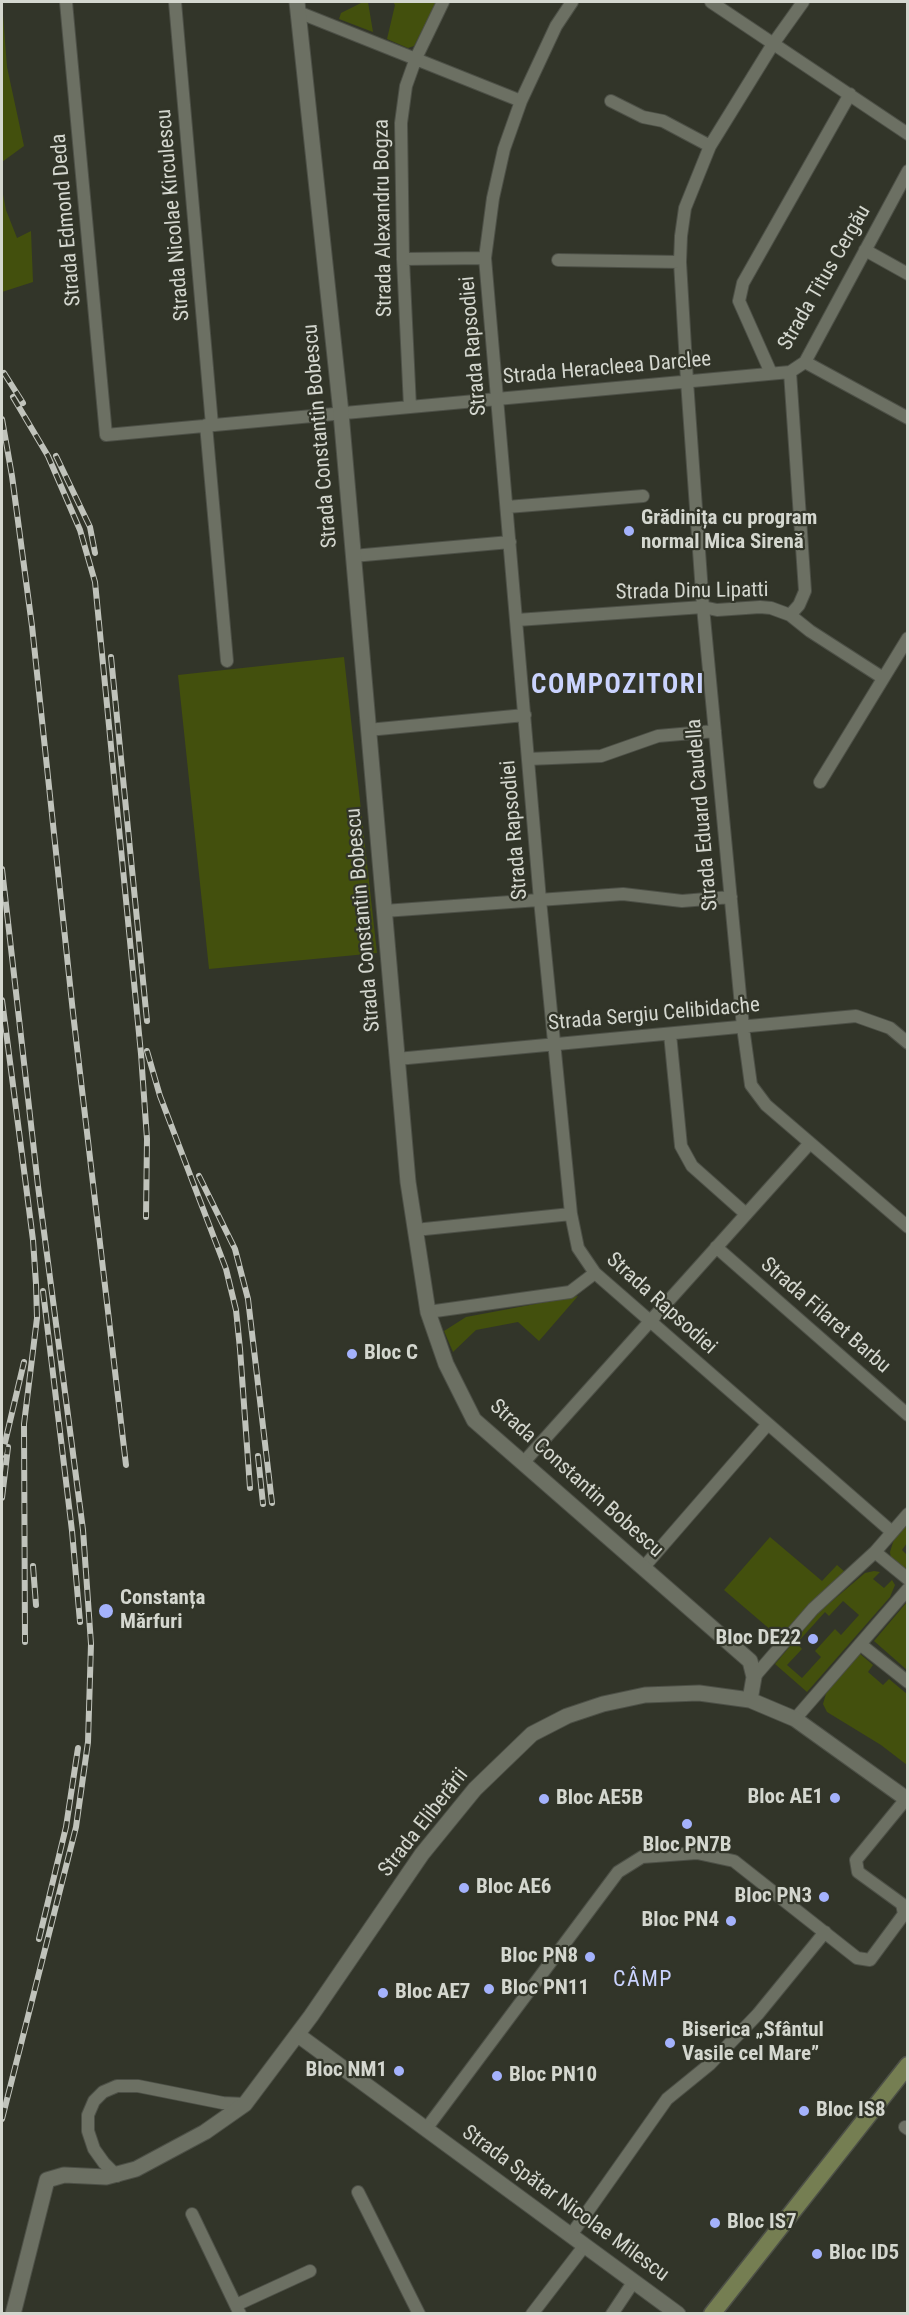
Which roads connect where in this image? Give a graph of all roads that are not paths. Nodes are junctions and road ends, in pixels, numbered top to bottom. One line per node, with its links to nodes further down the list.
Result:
1 (66, 2): 31 (street, Strada Edmond Deda)
2 (175, 2): 30 (street, Strada Nicolae Kirculescu)
3 (443, 2): 9 (street, Strada Alexandru Bogza)
4 (572, 2): 11 (street, Strada Rapsodiei)
5 (711, 2): 8 (street)
6 (803, 2): 8 (street, Strada Eduard Caudella)
7 (297, 7): 9 (street); 28 (street, Strada Constantin Bobescu)
8 (773, 44): 10 (street); 14 (street, Strada Eduard Caudella)
9 (416, 58): 11 (street); 18 (street, Strada Alexandru Bogza)
10 (850, 94): 13 (street); 24 (street)
11 (521, 101): 17 (street, Strada Rapsodiei)
12 (611, 101): 14 (street)
13 (908, 135)
14 (710, 146): 20 (street, Strada Eduard Caudella)
15 (908, 171): 16 (street, Strada Titus Cergău)
16 (865, 250): 21 (street); 22 (street, Strada Titus Cergău)
17 (485, 258): 18 (street); 26 (street, Strada Rapsodiei)
18 (403, 259): 27 (street, Strada Alexandru Bogza)
19 (558, 260): 20 (street)
20 (680, 262): 25 (street, Strada Eduard Caudella)
21 (908, 274)
22 (805, 362): 23 (street, Strada Titus Cergău); 29 (street)
23 (790, 372): 24 (street, Strada Heracleea Darclee); 37 (street, Strada Titus Cergău)
24 (771, 373): 25 (street, Strada Heracleea Darclee)
25 (687, 381): 26 (street, Strada Heracleea Darclee); 36 (street, Strada Eduard Caudella)
26 (498, 398): 27 (street, Strada Heracleea Darclee); 33 (street, Strada Rapsodiei)
27 (410, 407): 28 (street, Strada Heracleea Darclee)
28 (341, 413): 30 (street, Strada Heracleea Darclee); 35 (street, Strada Constantin Bobescu)
29 (908, 418)
30 (209, 425): 31 (street, Strada Heracleea Darclee); 40 (street, Strada Nicolae Kirculescu)
31 (106, 435)
32 (643, 496): 33 (street)
33 (507, 507): 34 (street, Strada Rapsodiei)
34 (510, 542): 35 (street); 38 (street, Strada Rapsodiei)
35 (353, 555): 43 (street, Strada Constantin Bobescu)
36 (704, 607): 37 (street, Strada Dinu Lipatti); 38 (street, Strada Dinu Lipatti); 44 (street, Strada Eduard Caudella)
37 (790, 615): 41 (street, Strada Dinu Lipatti)
38 (517, 620): 42 (street, Strada Rapsodiei)
39 (908, 638): 41 (street)
40 (227, 661)
41 (883, 678): 46 (street)
42 (525, 715): 43 (street); 45 (street, Strada Rapsodiei)
43 (368, 730): 49 (street, Strada Constantin Bobescu)
44 (715, 732): 45 (street); 47 (street, Strada Eduard Caudella)
45 (528, 759): 48 (street, Strada Rapsodiei)
46 (820, 782)
47 (731, 897): 48 (street); 50 (street, Strada Eduard Caudella)
48 (540, 900): 49 (street); 53 (street, Strada Rapsodiei)
49 (384, 911): 54 (street, Strada Constantin Bobescu)
50 (743, 1027): 51 (street, Strada Sergiu Celibidache); 52 (street, Strada Sergiu Celibidache); 55 (street, Strada Eduard Caudella)
51 (670, 1034): 53 (street, Strada Sergiu Celibidache); 57 (street)
52 (908, 1043)
53 (554, 1045): 54 (street, Strada Sergiu Celibidache); 56 (street, Strada Rapsodiei)
54 (397, 1059): 59 (street, Strada Constantin Bobescu)
55 (810, 1143): 57 (street); 58 (street, Strada Eduard Caudella)
56 (571, 1214): 59 (street); 61 (street, Strada Rapsodiei)
57 (746, 1214): 60 (street)
58 (908, 1227)
59 (415, 1230): 62 (street, Strada Constantin Bobescu)
60 (716, 1247): 63 (street); 64 (street, Strada Filaret Barbu)
61 (595, 1273): 62 (street); 63 (street, Strada Rapsodiei)
62 (428, 1312): 66 (street, Strada Constantin Bobescu)
63 (649, 1322): 65 (street, Strada Rapsodiei); 66 (street)
64 (908, 1415)
65 (768, 1424): 68 (street, Strada Rapsodiei); 70 (street)
66 (523, 1463): 70 (street, Strada Constantin Bobescu)
67 (908, 1514): 68 (street)
68 (892, 1532): 69 (street)
69 (875, 1552): 71 (street); 74 (street)
70 (643, 1568): 74 (street, Strada Constantin Bobescu)
71 (908, 1580)
72 (908, 1589): 73 (street)
73 (860, 1644): 75 (street); 77 (street)
74 (754, 1677): 76 (street)
75 (908, 1682)
76 (750, 1700): 77 (street, Strada Eliberării); 80 (street, Strada Eliberării)
77 (795, 1719): 78 (street, Strada Eliberării)
78 (907, 1799): 79 (street, Strada Spătar Nicolae Milescu)
79 (825, 1932): 83 (street, Strada Spătar Nicolae Milescu); 87 (street)
80 (298, 2035): 82 (street, Strada Eliberării); 83 (street, Strada Spătar Nicolae Milescu)
81 (908, 2065): 97 (main road)
82 (245, 2104): 84 (street, Strada Eliberării); 84 (street)
83 (426, 2129): 87 (street, Strada Spătar Nicolae Milescu)
84 (117, 2176): 92 (street, Strada Eliberării)
85 (358, 2192): 93 (street)
86 (192, 2214): 91 (street)
87 (571, 2235): 88 (street, Strada Spătar Nicolae Milescu)
88 (585, 2245): 90 (street, Strada Spătar Nicolae Milescu); 94 (street)
89 (310, 2271): 91 (street)
90 (634, 2281): 95 (street); 96 (street, Strada Spătar Nicolae Milescu)
91 (238, 2309)
92 (13, 2313)
93 (419, 2313)
94 (532, 2313)
95 (612, 2313)
96 (678, 2313)
97 (712, 2313)

